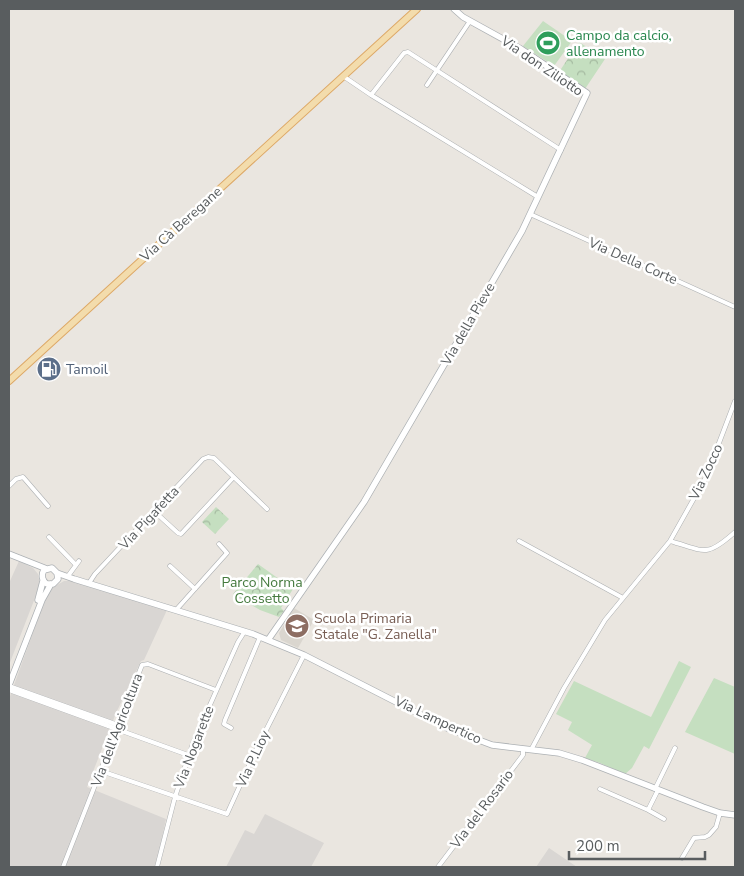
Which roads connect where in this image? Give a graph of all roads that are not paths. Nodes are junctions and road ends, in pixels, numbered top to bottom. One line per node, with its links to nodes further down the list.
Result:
1 (417, 9): 5 (main road, Via Cà Beregane)
2 (454, 9): 3 (street, Via don Ziliotto)
3 (470, 21): 4 (street); 8 (street, Via don Ziliotto)
4 (437, 70): 6 (street); 7 (street); 8 (street)
5 (343, 76): 7 (street); 12 (main road, Via Cà Beregane)
6 (428, 85)
7 (371, 95): 9 (street)
8 (561, 150): 9 (street, Via don Ziliotto)
9 (538, 197): 10 (street, Via della Pieve)
10 (530, 214): 11 (street, Via Della Corte); 38 (street, Via della Pieve)
11 (735, 307)
12 (9, 381)
13 (735, 401): 22 (street, Via Zocco)
14 (233, 478): 17 (street); 18 (street, Via Pigafetta); 18 (street)
15 (9, 486): 16 (street)
16 (48, 506)
17 (267, 509)
18 (155, 512): 32 (street, Via Pigafetta)
19 (735, 532): 22 (street)
20 (49, 538): 30 (street)
21 (519, 540): 34 (street)
22 (670, 541): 34 (street, Via Zocco)
23 (219, 544): 33 (street)
24 (9, 554): 25 (street, Via Lampertico)
25 (30, 562): 27 (street, Via Lampertico); 29 (street, Via Lampertico)
26 (170, 566): 33 (street)
27 (46, 569): 28 (street, Via Lampertico); 29 (street)
28 (57, 573): 30 (street, Via Lampertico); 31 (street)
29 (43, 578): 31 (street, Via Lampertico); 40 (street)
30 (71, 578): 31 (street, Via Lampertico); 32 (street, Via Lampertico)
31 (54, 583): 41 (street)
32 (89, 583): 35 (street, Via Lampertico)
33 (195, 589): 35 (street)
34 (623, 598): 48 (street, Via Zocco)
35 (176, 610): 36 (street, Via Lampertico)
36 (244, 631): 37 (street, Via Lampertico); 43 (street, Via Nogarette)
37 (260, 637): 38 (street, Via Lampertico); 45 (street)
38 (268, 640): 39 (street, Via Lampertico)
39 (304, 656): 47 (street, Via Lampertico); 53 (street, Via P.Lioy)
40 (9, 676)
41 (9, 685): 44 (street)
42 (9, 690): 44 (street)
43 (216, 690): 44 (street, Via dell'Agricoltura); 49 (street, Via Nogarette)
44 (117, 727): 49 (street); 50 (street, Via dell'Agricoltura)
45 (231, 728)
46 (676, 748): 52 (street)
47 (523, 749): 48 (street, Via Lampertico); 61 (street, Via del Rosario)
48 (531, 750): 52 (street, Via Lampertico)
49 (188, 755): 53 (street, Via Nogarette)
50 (100, 771): 53 (street); 59 (street, Via dell'Agricoltura)
51 (600, 789): 54 (street)
52 (656, 790): 54 (street); 55 (street, Via Lampertico)
53 (175, 797): 60 (street, Via Nogarette)
54 (648, 810): 57 (street)
55 (720, 813): 56 (street, Via Lampertico); 58 (street)
56 (735, 815)
57 (664, 819)
58 (682, 858)
59 (63, 867)
60 (157, 867)
61 (438, 867)

